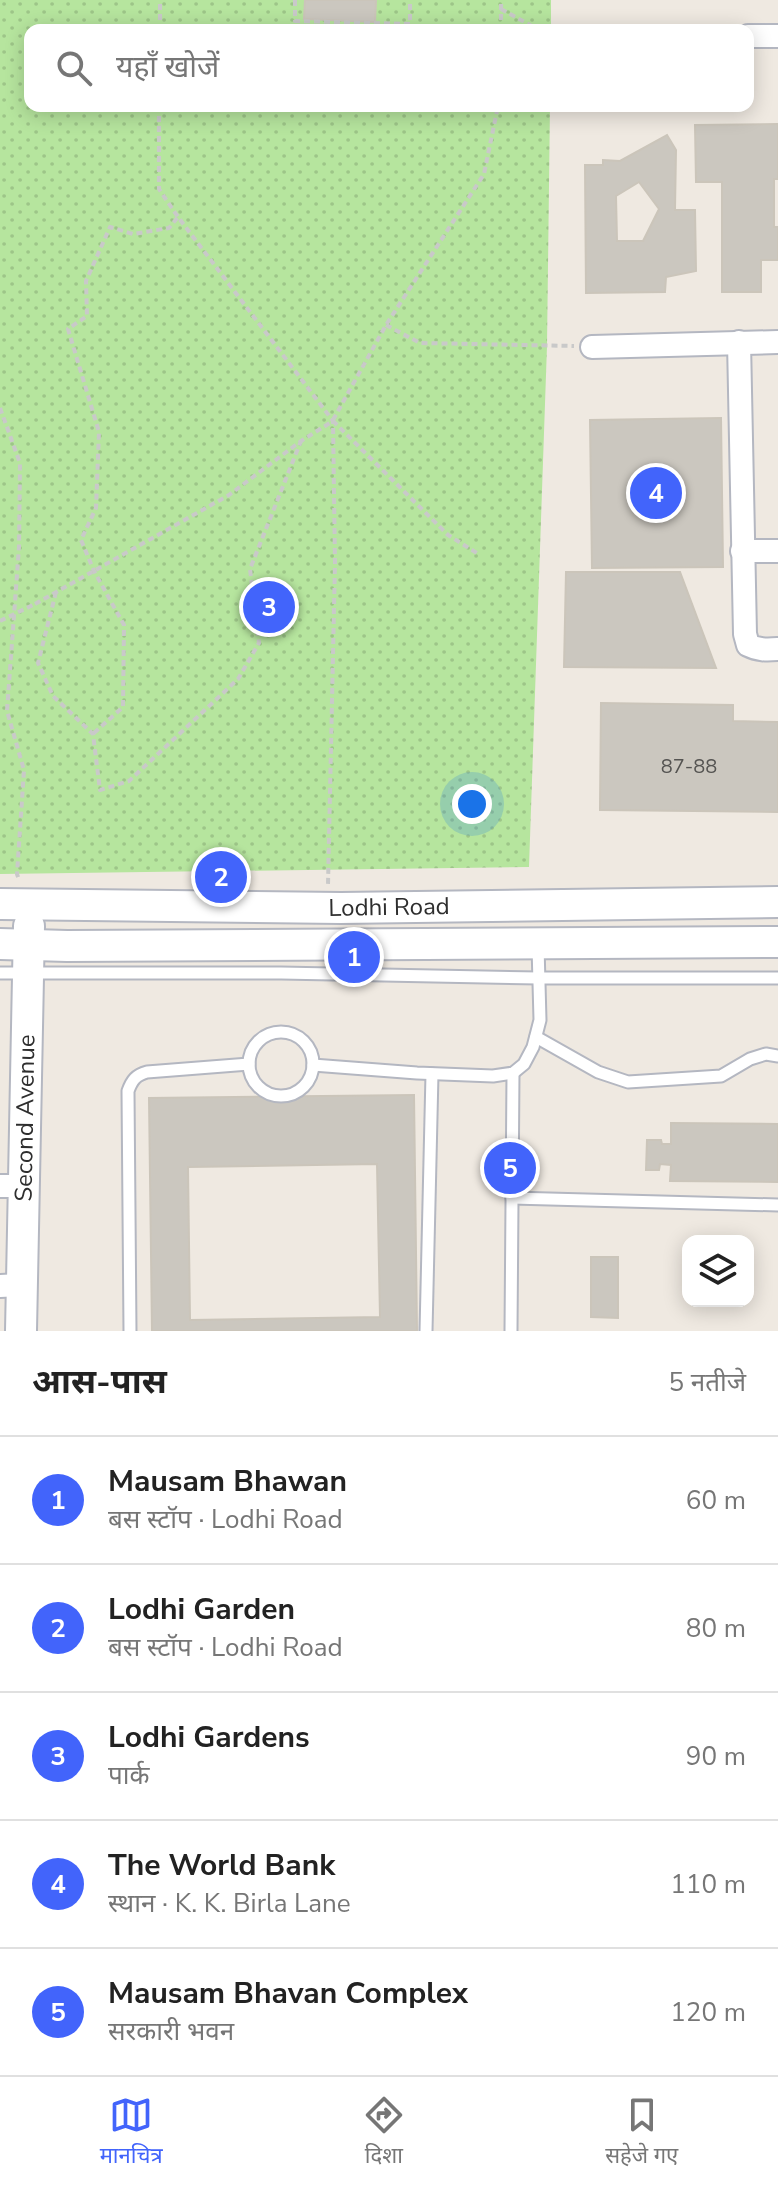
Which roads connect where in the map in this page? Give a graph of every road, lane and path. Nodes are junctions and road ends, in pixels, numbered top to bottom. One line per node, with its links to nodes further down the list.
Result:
1 (160, 0): 6 (path)
2 (295, 0): 3 (path)
3 (410, 0)
4 (501, 0): 5 (path)
5 (501, 9): 7 (path); 8 (path)
6 (160, 24)
7 (501, 24)
8 (528, 24)
9 (754, 36): 10 (street)
10 (778, 36)
11 (159, 112): 13 (path)
12 (497, 112): 14 (path)
13 (178, 217): 19 (path); 24 (path)
14 (386, 325): 17 (path); 19 (path)
15 (739, 342): 16 (street); 17 (street); 21 (street)
16 (778, 342)
17 (592, 347)
18 (0, 408): 30 (path)
19 (333, 421): 20 (path); 23 (path); 31 (path)
20 (301, 441): 24 (path); 28 (path)
21 (742, 551): 22 (street); 27 (street)
22 (778, 551)
23 (480, 555)
24 (94, 571): 25 (path); 28 (path)
25 (56, 592): 26 (path, bridge); 28 (path)
26 (0, 621)
27 (778, 649)
28 (93, 734)
29 (778, 902): 31 (main road, Lodhi Road)
30 (14, 904): 31 (main road, Lodhi Road); 34 (main road, Second Avenue)
31 (327, 908)
32 (778, 942): 33 (main road, Lodhi Road)
33 (538, 943): 34 (main road, Lodhi Road); 35 (lane)
34 (14, 958): 35 (lane); 43 (main road, Second Avenue)
35 (538, 978): 36 (lane); 37 (lane)
36 (778, 978)
37 (536, 1037): 38 (lane); 41 (lane)
38 (778, 1056)
39 (249, 1064): 40 (lane); 40 (lane); 48 (lane)
40 (313, 1065): 42 (lane)
41 (513, 1073): 42 (lane); 44 (lane)
42 (432, 1074): 49 (lane)
43 (11, 1186): 46 (main road, Second Avenue)
44 (512, 1198): 45 (lane); 50 (lane)
45 (778, 1205)
46 (10, 1286): 47 (main road, Second Avenue)
47 (21, 1331)
48 (130, 1331)
49 (426, 1331)
50 (511, 1331)

